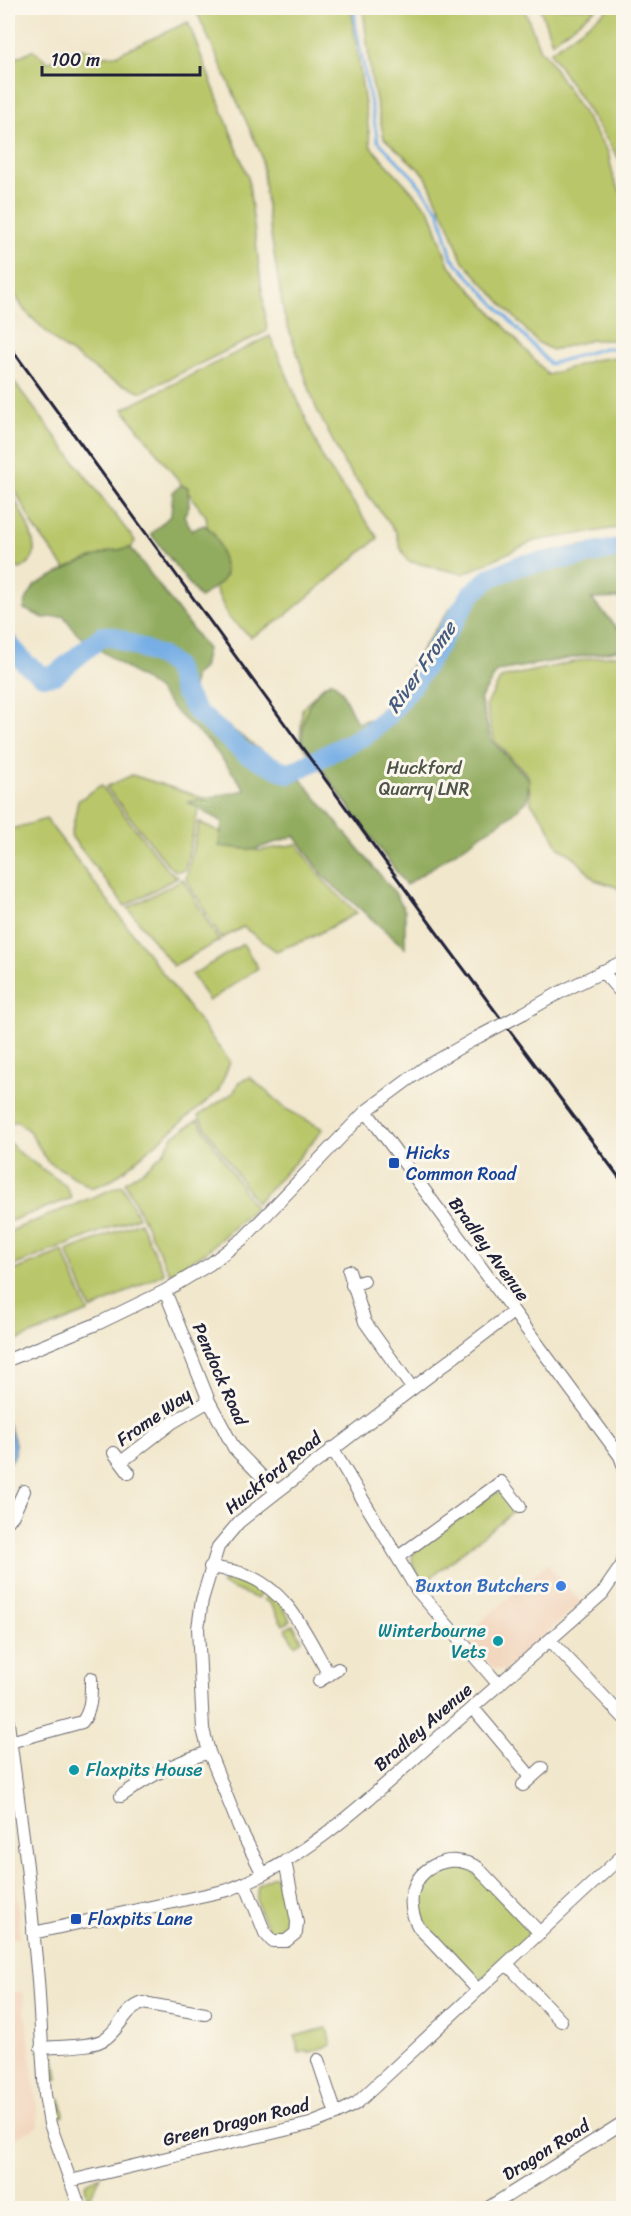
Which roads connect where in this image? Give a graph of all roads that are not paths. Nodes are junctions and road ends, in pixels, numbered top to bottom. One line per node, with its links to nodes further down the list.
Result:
1 (624, 961): 2 (street)
2 (602, 971): 3 (street); 4 (street, bridge)
3 (624, 996)
4 (366, 1111): 6 (street); 7 (street, Bradley Avenue)
5 (349, 1271): 9 (street)
6 (165, 1291): 8 (street); 10 (street, Pendock Road)
7 (513, 1312): 9 (street, Huckford Road); 13 (street, Bradley Avenue)
8 (8, 1360)
9 (412, 1388): 11 (street, Huckford Road)
10 (209, 1401): 12 (street, Frome Way); 15 (street, Pendock Road)
11 (332, 1448): 15 (street, Huckford Road); 18 (street)
12 (121, 1463)
13 (624, 1467)
14 (24, 1491): 17 (street)
15 (277, 1491): 20 (street, Huckford Road)
16 (520, 1506): 18 (street)
17 (8, 1521)
18 (398, 1557): 24 (street)
19 (624, 1558): 21 (street, Bradley Avenue)
20 (210, 1567): 22 (street); 29 (street, Huckford Road)
21 (550, 1640): 24 (street, Bradley Avenue); 26 (street)
22 (329, 1675)
23 (91, 1678): 28 (street)
24 (499, 1684): 25 (street, Bradley Avenue)
25 (473, 1708): 30 (street); 33 (street, Bradley Avenue)
26 (624, 1718)
27 (8, 1723): 28 (street)
28 (10, 1742): 37 (street)
29 (209, 1752): 31 (street); 34 (street, Huckford Road)
30 (542, 1768)
31 (128, 1795)
32 (624, 1854): 36 (street, Green Dragon Road)
33 (285, 1861): 34 (street, Bradley Avenue); 35 (street)
34 (263, 1874): 35 (street, Bradley Avenue)
35 (245, 1883): 37 (street, Bradley Avenue)
36 (540, 1932): 38 (street, Green Dragon Road); 39 (street)
37 (33, 1933): 42 (street)
38 (507, 1964): 39 (street, Green Dragon Road); 41 (street)
39 (478, 1990): 44 (street, Green Dragon Road)
40 (205, 2014): 42 (street)
41 (561, 2021)
42 (41, 2048): 46 (street)
43 (318, 2060): 44 (street)
44 (336, 2114): 46 (street, Green Dragon Road)
45 (624, 2122): 48 (street, Dragon Road)
46 (70, 2181): 47 (street)
47 (80, 2208)
48 (488, 2208)

